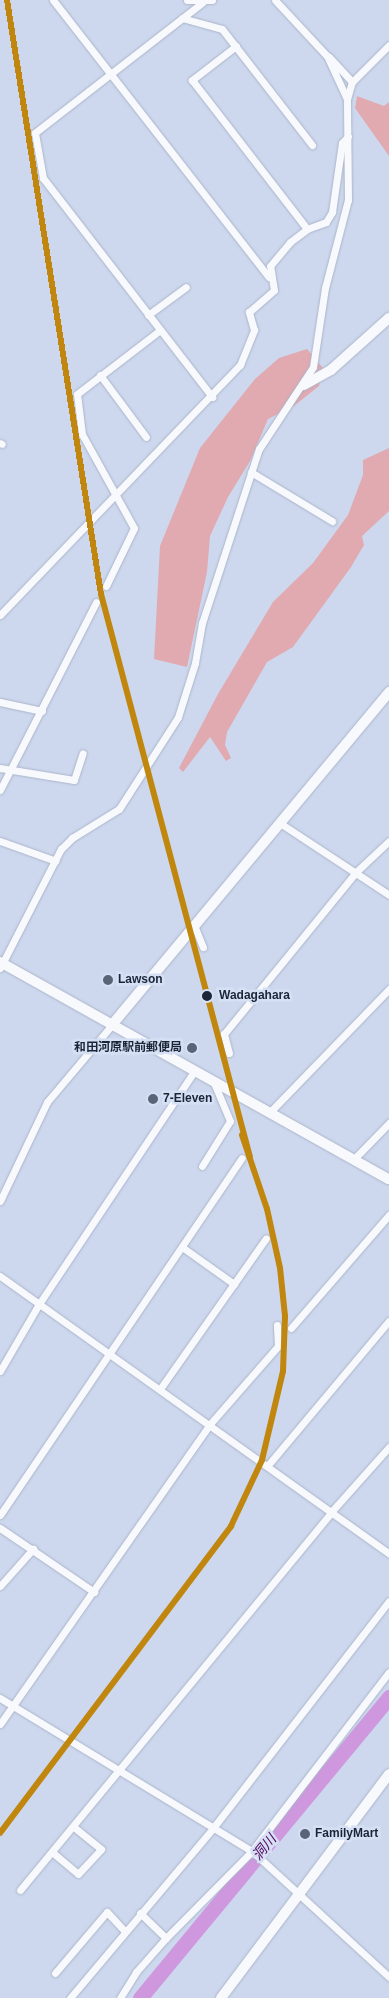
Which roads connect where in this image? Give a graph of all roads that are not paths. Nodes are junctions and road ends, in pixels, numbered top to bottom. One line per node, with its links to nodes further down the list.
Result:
1 (53, 0): 10 (street)
2 (187, 0): 5 (street)
3 (212, 0): 5 (street)
4 (275, 0): 9 (street)
5 (203, 2): 6 (street)
6 (182, 18): 8 (street); 10 (street)
7 (389, 45): 11 (street)
8 (236, 46): 14 (street); 15 (street)
9 (327, 56): 11 (street); 12 (street)
10 (110, 73): 16 (street); 18 (street)
11 (352, 82): 12 (street)
12 (347, 99): 13 (street)
13 (348, 136): 15 (street); 22 (street)
14 (312, 145)
15 (307, 229): 16 (street)
16 (269, 277): 23 (street)
17 (186, 287): 18 (street)
18 (148, 315): 20 (street)
19 (389, 318): 22 (street)
20 (160, 330): 21 (street); 23 (street)
21 (100, 375): 24 (street); 26 (street)
22 (304, 385): 25 (street)
23 (212, 397): 26 (street)
24 (146, 437)
25 (250, 472): 27 (street); 41 (street)
26 (116, 494): 28 (street); 30 (street)
27 (332, 521)
28 (106, 586)
29 (96, 602): 33 (street)
30 (0, 615)
31 (389, 692): 38 (street)
32 (0, 702): 33 (street)
33 (42, 711): 36 (street)
34 (82, 753): 36 (street)
35 (0, 768): 36 (street)
36 (12, 769): 37 (street)
37 (0, 790)
38 (280, 823): 42 (street); 44 (street)
39 (0, 841): 41 (street)
40 (389, 841): 42 (street)
41 (56, 860): 46 (street)
42 (356, 872): 43 (street); 49 (street)
43 (389, 895)
44 (194, 924): 45 (street); 48 (street)
45 (203, 947)
46 (1, 964): 48 (street)
47 (389, 989): 52 (street)
48 (111, 1026): 50 (street); 58 (street)
49 (229, 1053)
50 (194, 1072): 51 (street); 64 (street)
51 (214, 1082): 52 (street); 56 (street)
52 (269, 1113): 55 (street)
53 (389, 1123): 55 (street)
54 (242, 1158): 61 (street)
55 (353, 1160): 57 (street)
56 (202, 1166)
57 (389, 1179)
58 (0, 1201)
59 (389, 1215): 67 (street)
60 (266, 1238): 63 (street)
61 (182, 1247): 63 (street); 68 (street)
62 (0, 1276): 64 (street)
63 (234, 1284): 70 (street)
64 (39, 1304): 68 (street); 69 (street)
65 (389, 1321): 73 (street)
66 (277, 1325): 71 (street)
67 (291, 1328)
68 (109, 1353): 70 (street); 75 (street)
69 (0, 1371)
70 (160, 1388): 71 (street)
71 (210, 1424): 73 (street); 80 (street)
72 (389, 1447): 74 (street)
73 (268, 1464): 74 (street)
74 (332, 1511): 78 (street); 86 (street)
75 (0, 1515)
76 (0, 1528): 77 (street)
77 (33, 1549): 79 (street); 80 (street)
78 (389, 1553)
79 (0, 1586)
80 (94, 1592): 84 (street)
81 (389, 1601): 89 (street)
82 (389, 1672): 90 (street)
83 (0, 1698): 84 (street)
84 (14, 1707): 85 (street); 86 (street)
85 (0, 1724)
86 (120, 1771): 88 (street); 89 (street)
87 (389, 1774): 93 (street)
88 (74, 1827): 91 (street); 91 (street)
89 (213, 1828): 90 (street); 94 (street)
90 (253, 1851): 93 (street); 96 (street)
91 (52, 1852): 92 (street)
92 (20, 1890)
93 (301, 1893): 98 (street); 101 (street)
94 (140, 1913): 95 (street); 96 (street)
95 (126, 1931): 97 (street); 99 (street)
96 (166, 1938): 100 (street)
97 (55, 1972)
98 (389, 1977)
99 (70, 1998)
100 (120, 1998)
101 (221, 1998)

